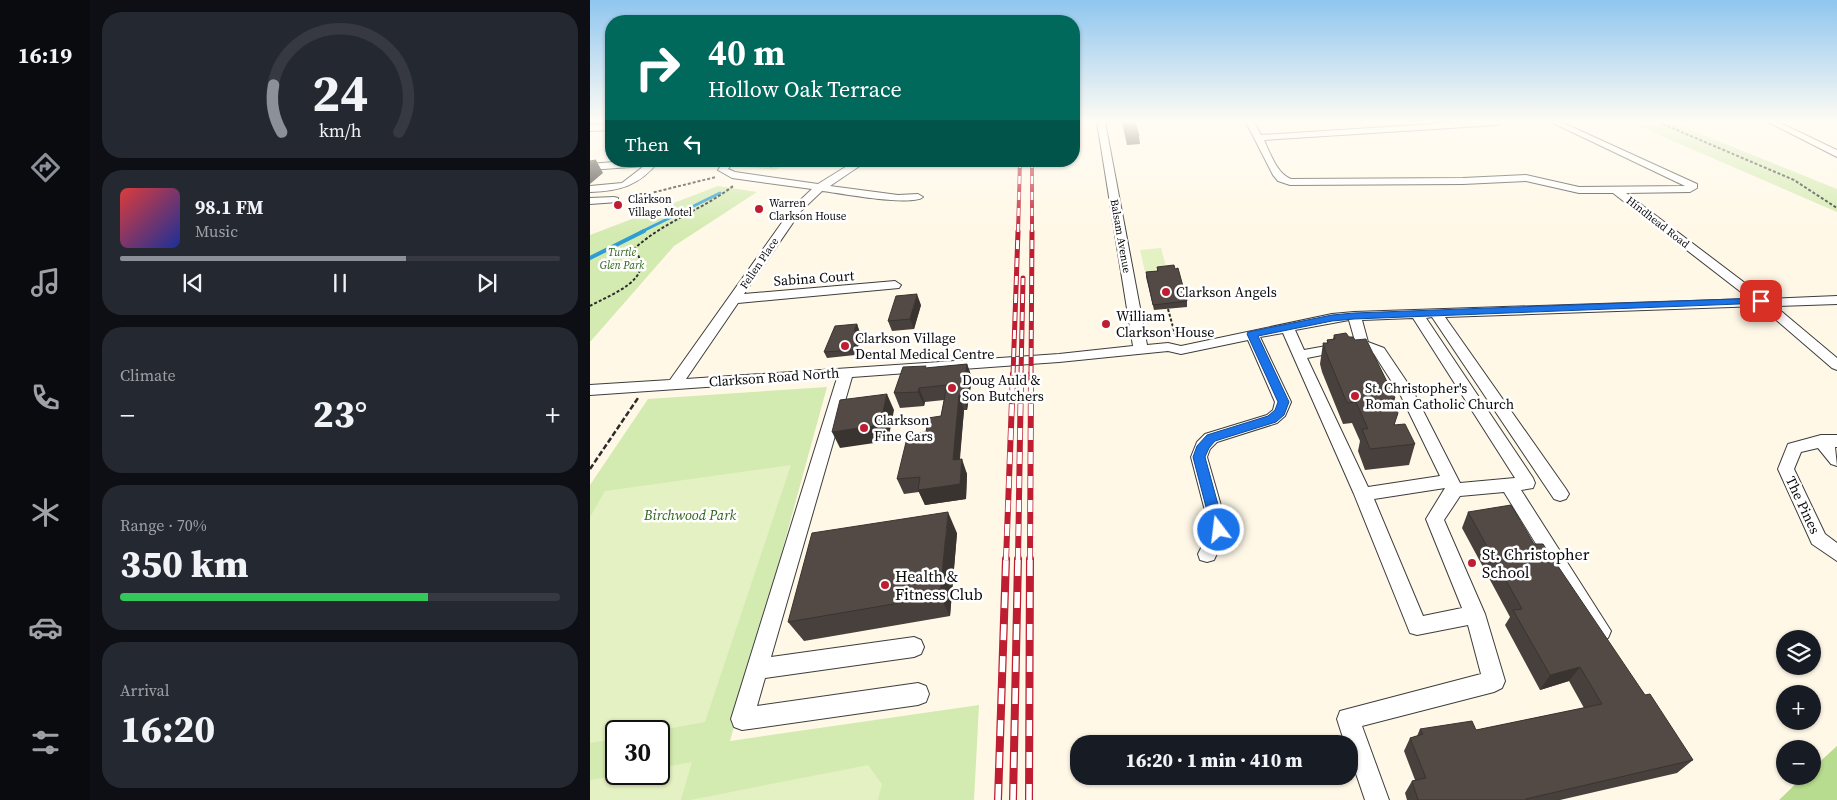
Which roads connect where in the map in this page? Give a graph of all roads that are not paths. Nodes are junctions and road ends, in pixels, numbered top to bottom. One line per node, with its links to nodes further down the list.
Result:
1 (1108, 159): 25 (street, Balsam Avenue)
2 (1269, 159): 11 (street)
3 (1636, 159): 11 (street, Hindhead Road)
4 (605, 164): 5 (street)
5 (590, 167)
6 (648, 167): 10 (street)
7 (725, 167): 9 (street)
8 (852, 167): 9 (street, Fellen Place)
9 (819, 188): 12 (street); 16 (street, Fellen Place)
10 (590, 189)
11 (1618, 191): 18 (street, Hindhead Road)
12 (918, 197)
13 (614, 200): 14 (street)
14 (590, 201)
15 (895, 285): 16 (street, Sabina Court)
16 (735, 299): 29 (street, Fellen Place)
17 (1837, 300): 18 (street, Clarkson Road North)
18 (1761, 301): 20 (street, Clarkson Road North); 27 (street, Hindhead Road)
19 (1417, 314): 20 (street, Clarkson Road North); 21 (street, Clarkson Road North); 34 (street)
20 (1436, 314): 36 (street)
21 (1354, 316): 22 (street, Clarkson Road North); 24 (street)
22 (1286, 327): 23 (street, Clarkson Road North); 26 (street)
23 (1246, 335): 25 (street, Clarkson Road North); 38 (street)
24 (1362, 345): 26 (street); 33 (street)
25 (1141, 350): 28 (street, Clarkson Road North)
26 (1300, 355): 35 (street)
27 (1837, 365)
28 (846, 372): 29 (street, Clarkson Road North); 42 (street)
29 (675, 384): 30 (street, Clarkson Road North)
30 (590, 390)
31 (1829, 441): 32 (street, The Pines); 37 (street, The Pines)
32 (1837, 460)
33 (1452, 485): 34 (street); 35 (street); 39 (street)
34 (1510, 486): 40 (street)
35 (1363, 494): 39 (street)
36 (1560, 494)
37 (1837, 553)
38 (1207, 554)
39 (1475, 614): 44 (street)
40 (1610, 646)
41 (914, 647): 42 (street)
42 (756, 668): 43 (street)
43 (918, 694)
44 (1377, 800)

